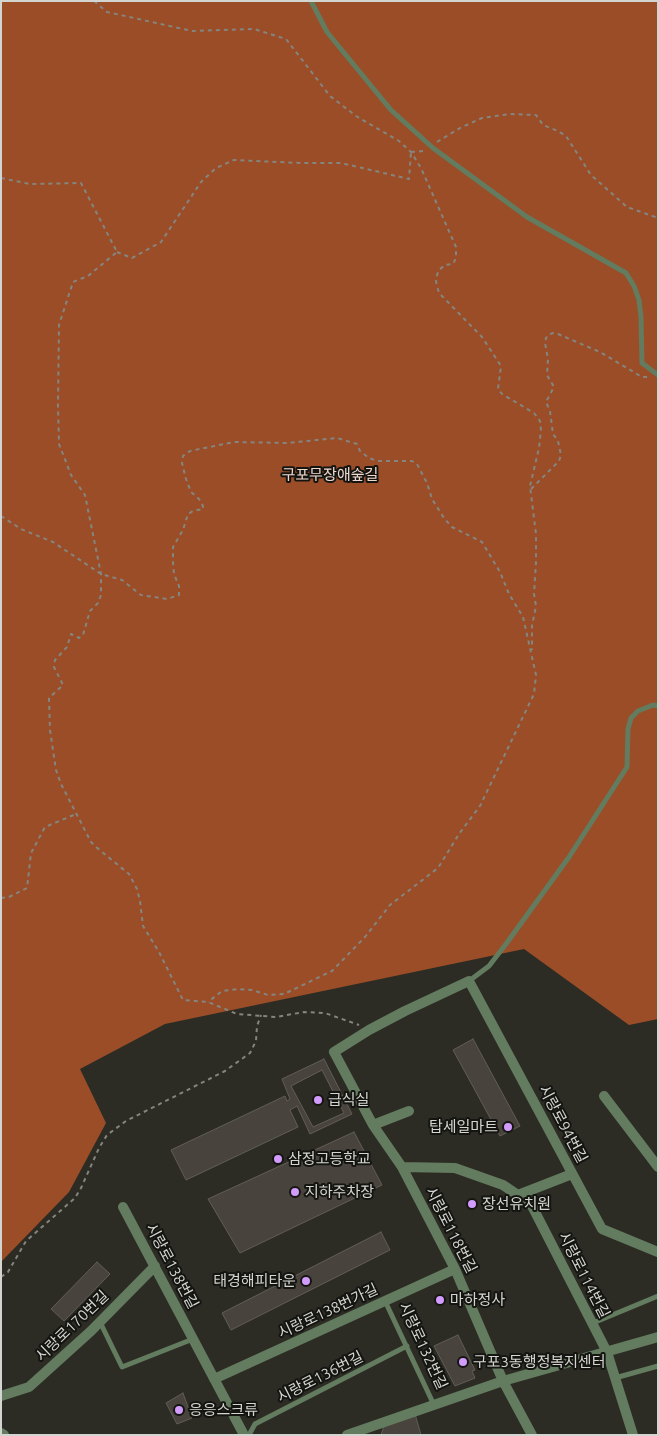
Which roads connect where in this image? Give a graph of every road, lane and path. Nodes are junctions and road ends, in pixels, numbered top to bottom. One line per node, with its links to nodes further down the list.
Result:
1 (94, 1): 4 (path)
2 (311, 1): 3 (lane)
3 (433, 148): 4 (path); 6 (path); 8 (lane)
4 (412, 152): 7 (path); 9 (path)
5 (1, 178): 7 (path)
6 (658, 218)
7 (117, 252): 11 (path)
8 (657, 375): 9 (path)
9 (531, 490): 12 (path)
10 (1, 516): 11 (path)
11 (101, 574): 12 (path); 14 (path)
12 (532, 656): 17 (path)
13 (658, 706): 16 (lane)
14 (76, 814): 15 (path); 17 (path)
15 (1, 898)
16 (469, 981): 19 (street, 시랑로118번길); 25 (street, 시랑로94번길)
17 (208, 1002): 18 (path)
18 (261, 1015): 19 (path); 31 (path)
19 (369, 1030): 22 (street, 시랑로118번길)
20 (604, 1096): 24 (street)
21 (409, 1111): 22 (street)
22 (373, 1125): 23 (street, 시랑로118번길)
23 (402, 1167): 26 (street, 시랑로114번길); 30 (street, 시랑로118번길)
24 (658, 1167)
25 (572, 1174): 26 (street); 28 (street, 시랑로94번길)
26 (518, 1195): 35 (street, 시랑로114번길)
27 (123, 1206): 29 (street, 시랑로138번길)
28 (658, 1252)
29 (155, 1266): 34 (street, 시랑로170번길); 37 (street, 시랑로138번길)
30 (454, 1269): 33 (street, 시랑로138번가길); 43 (street, 시랑로118번길)
31 (1, 1277)
32 (658, 1296): 35 (lane)
33 (385, 1301): 38 (lane, 시랑로132번길); 42 (street, 시랑로138번가길)
34 (100, 1322): 37 (lane); 44 (street, 시랑로170번길)
35 (592, 1323): 39 (street, 시랑로114번길)
36 (658, 1337): 39 (street, 시랑로132번길)
37 (193, 1339): 42 (street, 시랑로138번길)
38 (406, 1346): 45 (lane, 시랑로132번길); 47 (lane, 시랑로136번길)
39 (607, 1352): 41 (street, 시랑로114번길); 43 (street, 시랑로132번길)
40 (658, 1366): 41 (lane)
41 (615, 1378): 50 (street, 시랑로114번길)
42 (214, 1379): 46 (street, 시랑로138번길)
43 (504, 1381): 45 (street, 시랑로132번길); 49 (street, 시랑로118번길)
44 (1, 1396)
45 (434, 1405): 48 (street, 시랑로132번길)
46 (244, 1435)
47 (249, 1435)
48 (347, 1435)
49 (532, 1435)
50 (633, 1435)

